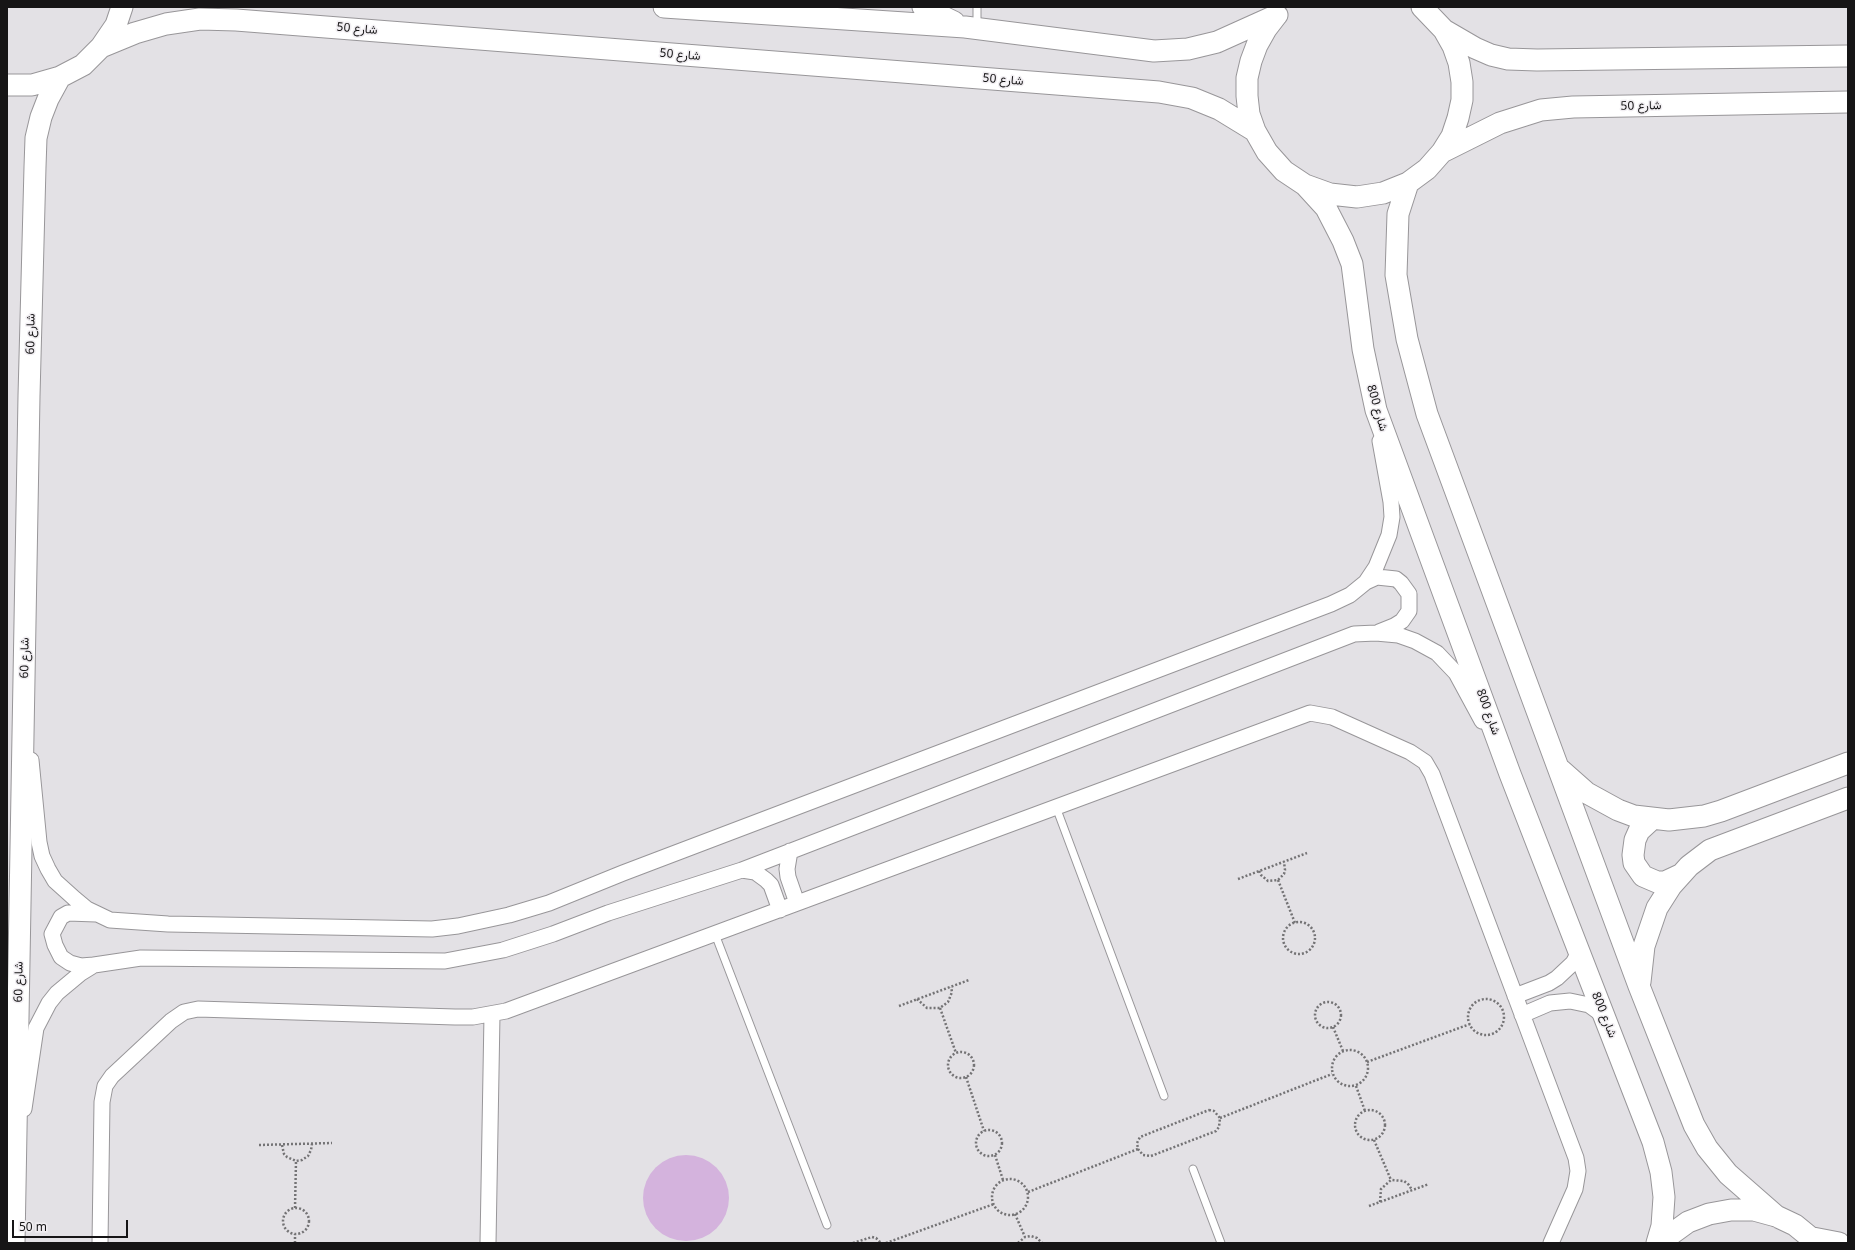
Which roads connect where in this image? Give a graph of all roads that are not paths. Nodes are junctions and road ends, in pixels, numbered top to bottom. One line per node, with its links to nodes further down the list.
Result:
1 (122, 7): 9 (main road)
2 (664, 7): 7 (main road)
3 (923, 7): 7 (main road)
4 (977, 7): 7 (lane)
5 (1422, 7): 8 (main road)
6 (1282, 11): 7 (main road); 14 (main road)
7 (971, 28)
8 (1444, 30): 10 (main road); 15 (main road)
9 (101, 47): 11 (main road); 14 (main road, شارع 50)
10 (1848, 56)
11 (60, 77): 12 (main road); 21 (main road, شارع 60)
12 (7, 85)
13 (1848, 102): 15 (main road, شارع 50)
14 (1255, 131): 17 (main road)
15 (1442, 152): 16 (main road)
16 (1408, 183): 17 (main road); 23 (main road)
17 (1305, 185): 18 (main road, شارع 800)
18 (1376, 410): 19 (street); 24 (main road, شارع 800)
19 (1366, 582): 20 (street); 33 (street)
20 (1376, 633): 24 (street); 28 (street)
21 (24, 694): 33 (street); 43 (main road, شارع 60)
22 (1848, 763): 27 (main road)
23 (1558, 768): 27 (main road); 37 (main road)
24 (1510, 774): 35 (main road, شارع 800)
25 (1848, 798): 30 (main road)
26 (1056, 807): 31 (street); 38 (street); 42 (lane)
27 (1652, 819): 30 (main road)
28 (790, 851): 29 (street); 31 (street)
29 (742, 870): 32 (street); 36 (street)
30 (1680, 875): 37 (main road)
31 (797, 903): 32 (street)
32 (780, 910): 34 (street)
33 (97, 914): 36 (street)
34 (715, 934): 39 (street); 46 (lane)
35 (1579, 952): 38 (street); 41 (main road, شارع 800)
36 (94, 965): 43 (street)
37 (1639, 986): 45 (main road)
38 (1515, 996): 40 (street)
39 (492, 1015): 49 (street); 50 (street)
40 (1522, 1015): 41 (street); 52 (street)
41 (1605, 1016): 53 (main road, شارع 800)
42 (1164, 1096)
43 (16, 1161): 48 (main road, شارع 60)
44 (1193, 1169): 51 (lane)
45 (1776, 1216): 47 (main road); 54 (main road)
46 (827, 1225)
47 (1815, 1240): 55 (main road)
48 (14, 1243)
49 (100, 1243)
50 (488, 1243)
51 (1221, 1243)
52 (1550, 1243)
53 (1657, 1243)
54 (1662, 1243)
55 (1839, 1243)

